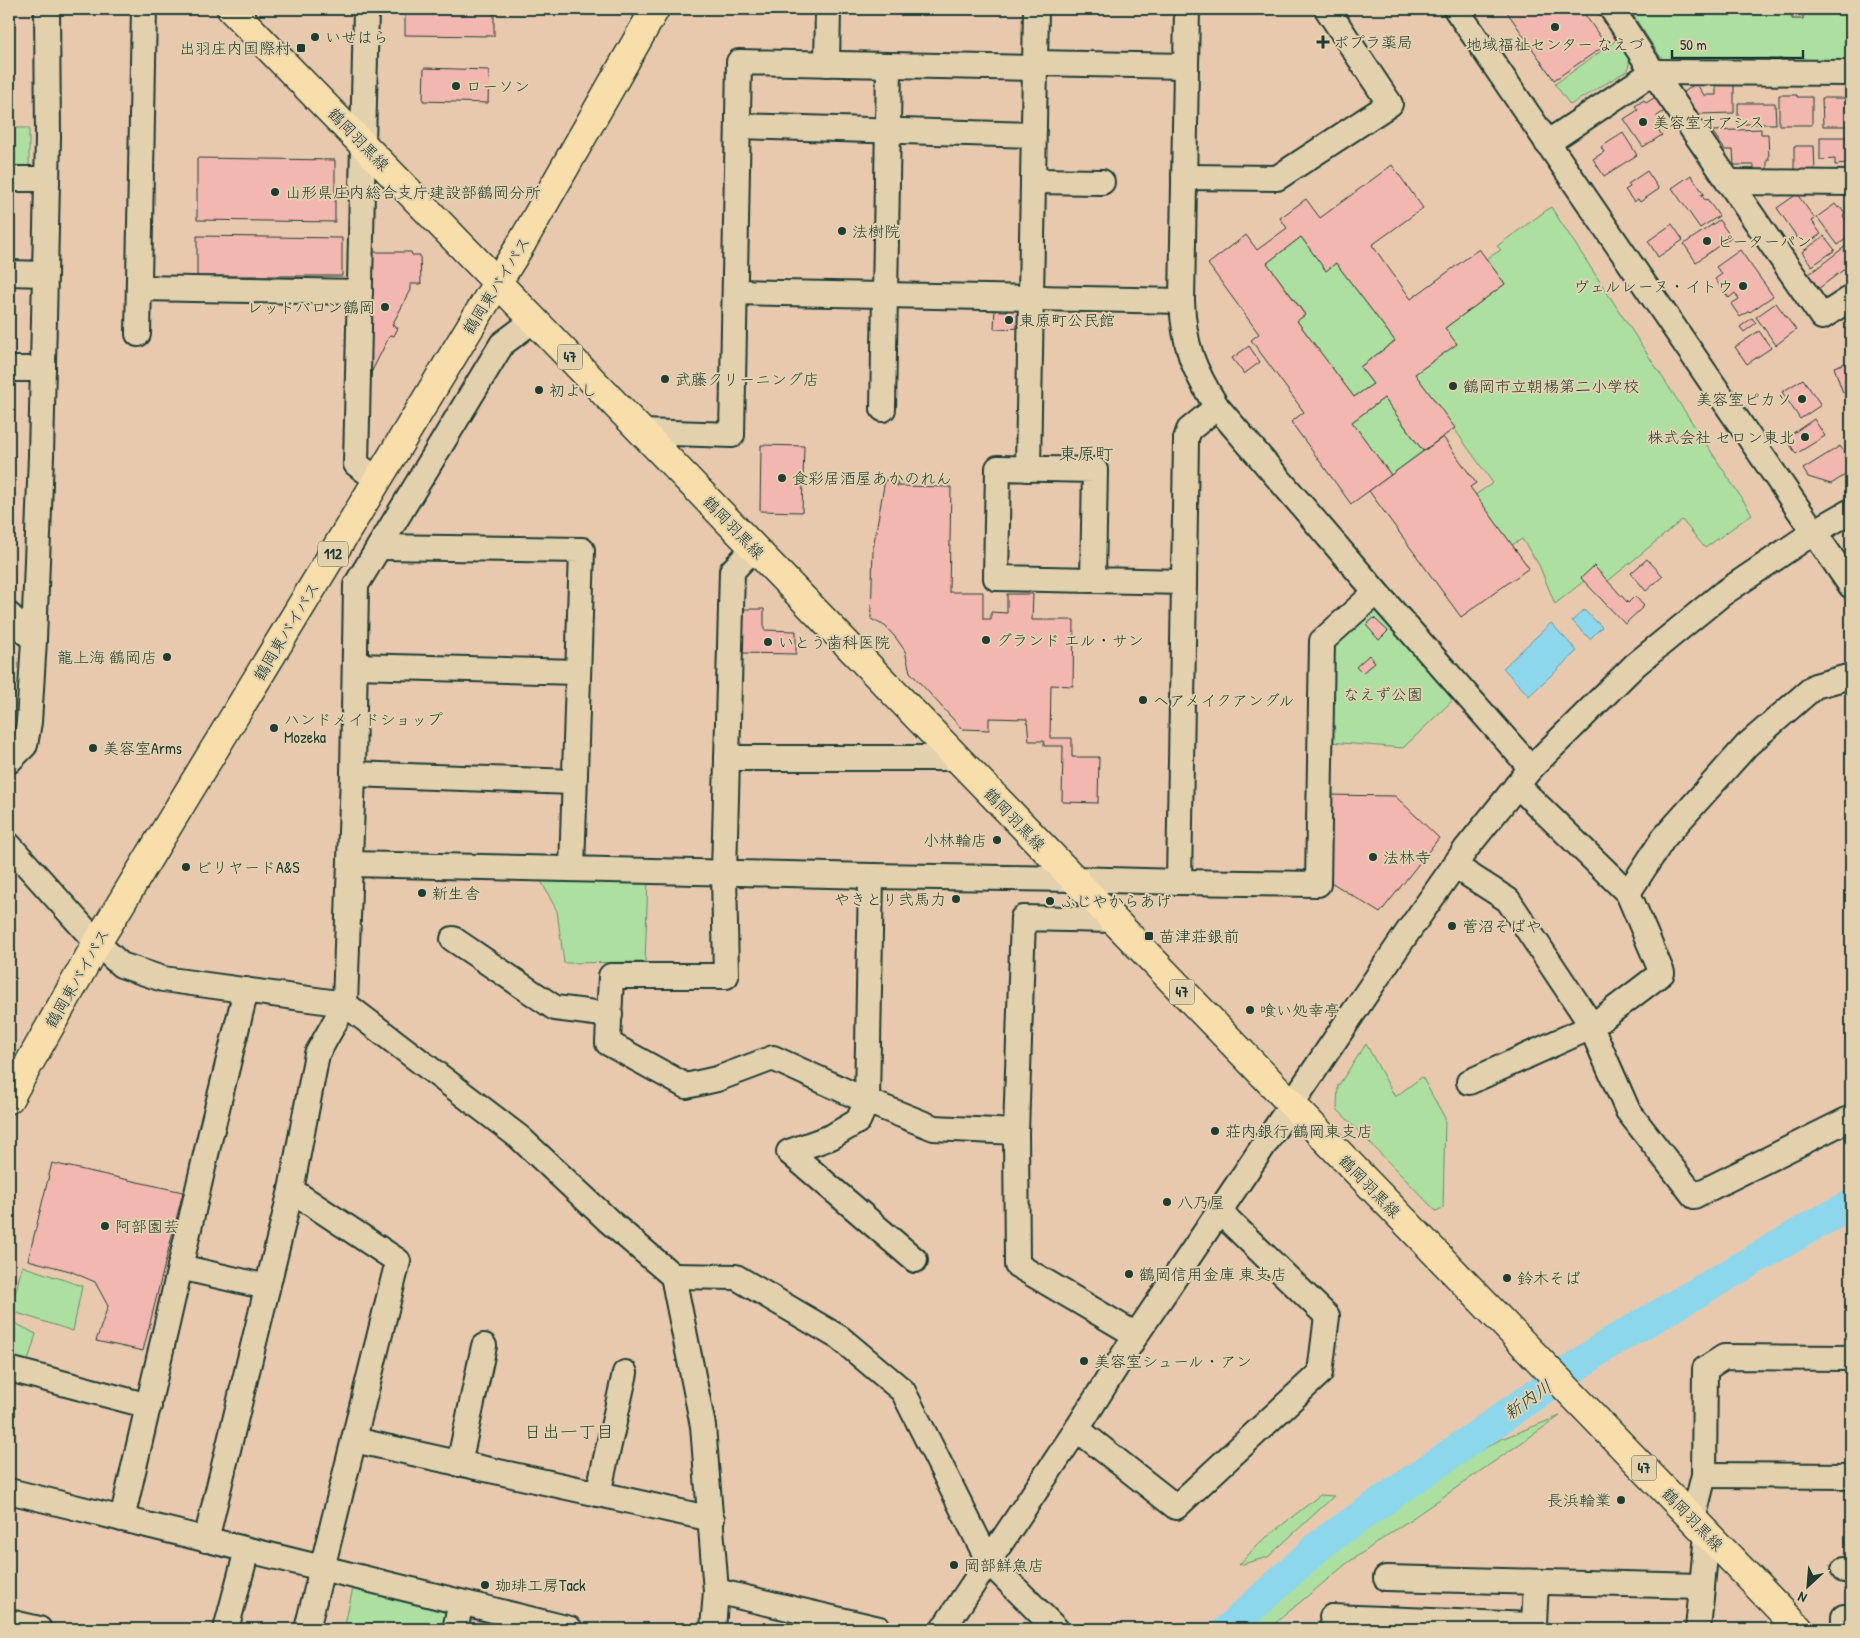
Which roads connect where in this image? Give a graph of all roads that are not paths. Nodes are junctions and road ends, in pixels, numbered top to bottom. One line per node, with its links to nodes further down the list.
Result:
1 (47, 9): 25 (street)
2 (144, 9): 33 (street)
3 (231, 9): 21 (main road, 鶴岡羽黒線 / 47)
4 (366, 9): 21 (street)
5 (655, 9): 32 (main road, 鶴岡東バイパス / 112)
6 (828, 9): 12 (street)
7 (1036, 9): 14 (street)
8 (1187, 9): 15 (street)
9 (1327, 9): 23 (street)
10 (1456, 9): 22 (street)
11 (1612, 9): 16 (street)
12 (827, 64): 13 (street); 18 (street)
13 (889, 66): 14 (street); 19 (street)
14 (1035, 66): 15 (street); 20 (street)
15 (1185, 66): 23 (street)
16 (1653, 72): 17 (street); 22 (street); 28 (street)
17 (1851, 73)
18 (738, 126): 19 (street); 35 (street)
19 (888, 131): 20 (street); 36 (street)
20 (1033, 135): 26 (street)
21 (363, 143): 32 (main road, 鶴岡羽黒線 / 47); 34 (street)
22 (1547, 143): 50 (street)
23 (1184, 176): 39 (street)
24 (9, 178): 25 (street)
25 (47, 179): 31 (street)
26 (1033, 181): 27 (street); 37 (street)
27 (1102, 182)
28 (1728, 182): 29 (street); 38 (street)
29 (1851, 184)
30 (9, 273): 31 (street)
31 (45, 274): 43 (street)
32 (498, 282): 40 (main road, 鶴岡羽黒線 / 47); 48 (main road, 鶴岡東バイパス / 112)
33 (139, 288): 34 (street); 41 (street)
34 (360, 292): 48 (street)
35 (735, 292): 36 (street); 46 (street)
36 (885, 294): 37 (street); 45 (street)
37 (1031, 297): 39 (street); 47 (street)
38 (1851, 298)
39 (1182, 300): 44 (street)
40 (534, 320): 46 (main road, 鶴岡羽黒線 / 47); 51 (street)
41 (138, 334)
42 (9, 369): 43 (street)
43 (43, 369): 58 (street)
44 (1217, 408): 54 (street); 56 (street)
45 (883, 409)
46 (642, 432): 52 (main road, 鶴岡羽黒線 / 47)
47 (1028, 469): 53 (street); 53 (street)
48 (378, 480): 79 (main road, 鶴岡東バイパス / 112)
49 (1851, 511): 50 (street)
50 (1814, 532): 55 (street); 66 (street)
51 (379, 547): 59 (street); 60 (street)
52 (754, 548): 62 (street); 63 (main road, 鶴岡羽黒線 / 47)
53 (1093, 580): 54 (street)
54 (1184, 582): 75 (street)
55 (1851, 586)
56 (1376, 592): 66 (street); 75 (street)
57 (9, 615): 58 (street)
58 (34, 640): 64 (street)
59 (355, 666): 60 (street); 65 (street)
60 (578, 672): 67 (street)
61 (1851, 676): 76 (street)
62 (727, 758): 63 (street); 72 (street)
63 (956, 758): 74 (main road, 鶴岡羽黒線 / 47)
64 (9, 762)
65 (353, 774): 67 (street); 69 (street)
66 (1524, 776): 70 (street); 76 (street)
67 (574, 782): 71 (street)
68 (9, 845): 79 (street)
69 (350, 864): 71 (street); 81 (street)
70 (1455, 866): 83 (street); 87 (street)
71 (572, 869): 72 (street)
72 (724, 873): 73 (street); 82 (street)
73 (871, 876): 74 (street); 86 (street)
74 (1073, 878): 75 (street); 77 (main road, 鶴岡羽黒線 / 47)
75 (1179, 882)
76 (1628, 893): 83 (street)
77 (1112, 920): 87 (main road, 鶴岡羽黒線 / 47); 89 (street)
78 (453, 939): 82 (street)
79 (97, 943): 80 (street); 85 (main road, 鶴岡東バイパス / 112)
80 (246, 990): 81 (street); 93 (street)
81 (345, 1004): 90 (street); 94 (street)
82 (610, 1015): 86 (street)
83 (1591, 1027): 84 (street); 88 (street)
84 (1469, 1082)
85 (9, 1099)
86 (867, 1101): 89 (street); 92 (street)
87 (1292, 1106): 91 (street); 111 (main road, 鶴岡羽黒線 / 47)
88 (1851, 1118)
89 (1016, 1132): 96 (street)
90 (290, 1190): 95 (street); 103 (street)
91 (1220, 1212): 96 (street); 102 (street)
92 (916, 1260)
93 (180, 1267): 95 (street); 101 (street)
94 (673, 1276): 110 (street); 114 (street)
95 (267, 1287): 112 (street)
96 (1136, 1335): 102 (street)
97 (484, 1346): 104 (street)
98 (1851, 1358): 105 (street)
99 (9, 1369): 101 (street)
100 (625, 1373): 107 (street)
101 (149, 1406): 109 (street)
102 (1077, 1429): 114 (street)
103 (354, 1440): 104 (street); 115 (street)
104 (459, 1464): 107 (street)
105 (1704, 1475): 106 (street); 111 (street)
106 (1851, 1476)
107 (598, 1494): 110 (street)
108 (10, 1495): 109 (street)
109 (122, 1519): 112 (street)
110 (712, 1519): 119 (street)
111 (1700, 1526): 118 (street); 134 (main road, 鶴岡羽黒線 / 47)
112 (206, 1540): 113 (street)
113 (246, 1550): 115 (street); 125 (street)
114 (989, 1562): 131 (street); 132 (street)
115 (321, 1568): 120 (street); 126 (street)
116 (1386, 1578): 117 (street)
117 (1536, 1582): 118 (street); 121 (street)
118 (1702, 1586): 133 (street)
119 (716, 1591): 129 (street); 130 (street)
120 (462, 1602): 127 (street); 128 (street)
121 (1332, 1617)
122 (1851, 1617): 135 (street)
123 (9, 1622): 124 (street)
124 (39, 1629)
125 (226, 1629)
126 (307, 1629)
127 (455, 1629)
128 (570, 1629)
129 (713, 1629)
130 (879, 1629)
131 (943, 1629)
132 (1056, 1629)
133 (1698, 1629)
134 (1799, 1629)
135 (1844, 1629)

